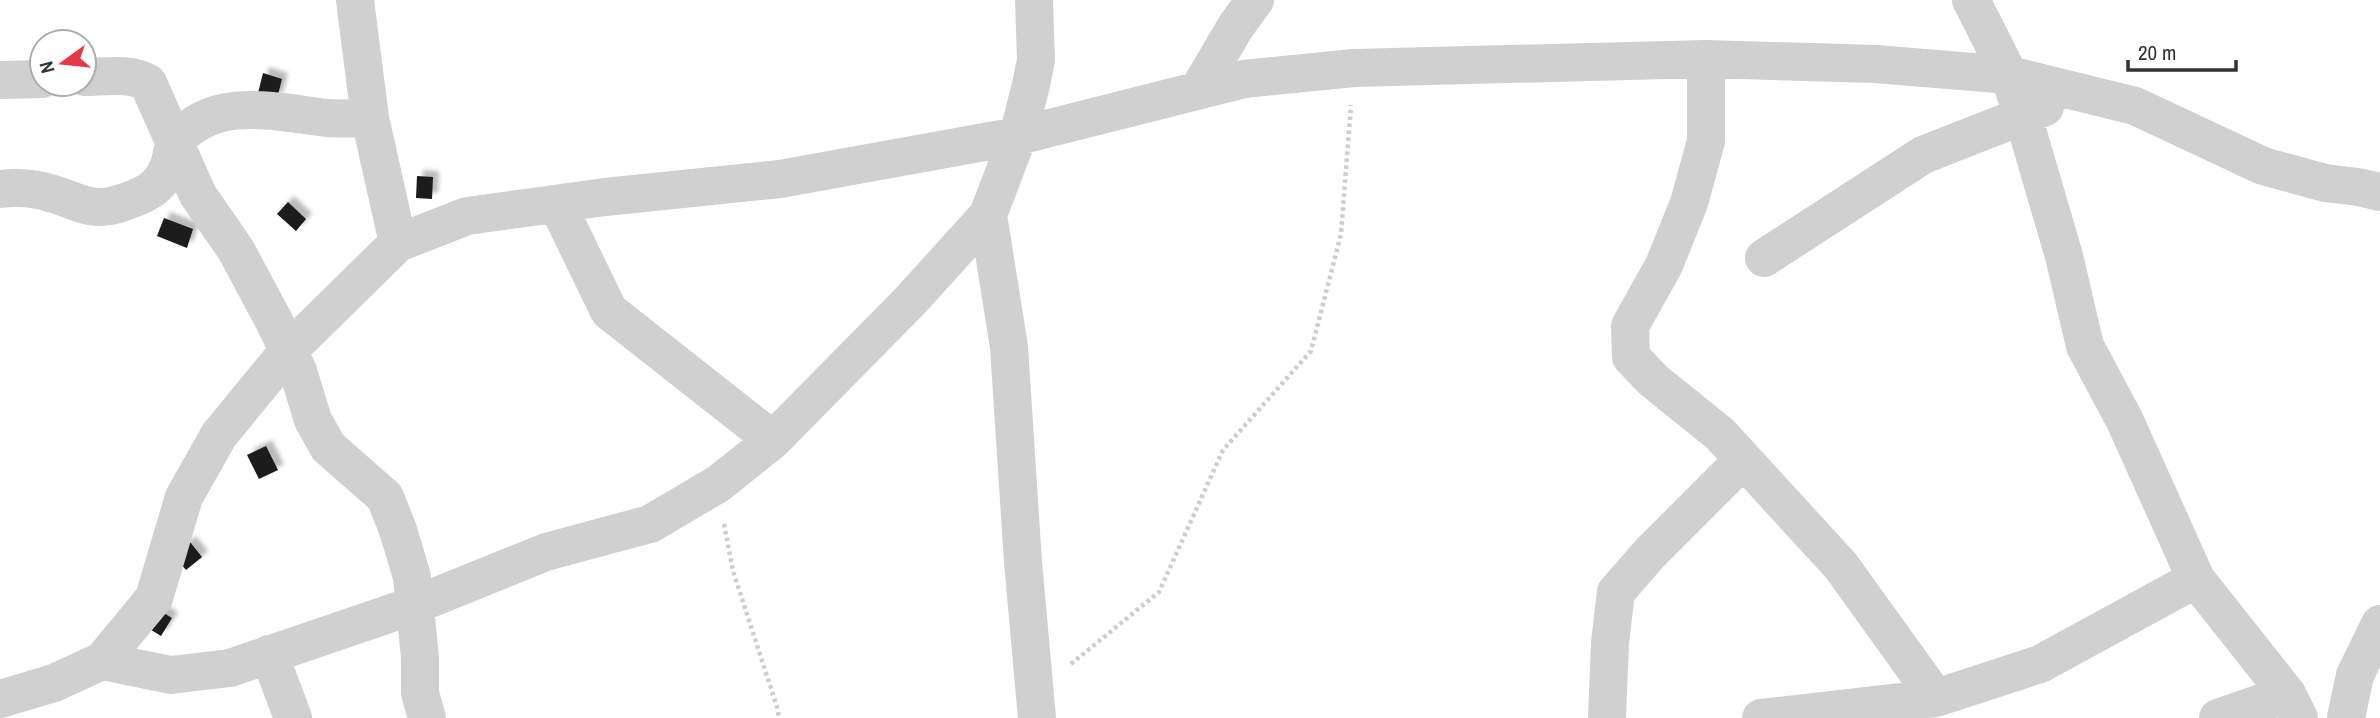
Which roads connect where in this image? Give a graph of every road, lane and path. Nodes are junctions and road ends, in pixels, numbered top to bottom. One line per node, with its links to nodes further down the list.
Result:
1 (355, 0): 14 (street)
2 (1034, 0): 15 (street)
3 (1255, 0): 11 (street)
4 (1971, 0): 7 (street)
5 (1706, 59): 6 (street); 7 (street); 25 (street)
6 (1354, 68): 11 (street); 34 (path)
7 (2010, 75): 12 (street); 13 (street)
8 (98, 77): 16 (street)
9 (28, 79): 10 (street)
10 (0, 80)
11 (1199, 89): 15 (street)
12 (2084, 93): 13 (street); 18 (street)
13 (2023, 116): 22 (street); 27 (street)
14 (370, 118): 16 (street); 21 (street)
15 (1018, 136): 19 (street); 20 (street)
16 (174, 143): 17 (street); 23 (street)
17 (0, 189)
18 (2380, 192)
19 (557, 204): 21 (street); 24 (street)
20 (988, 215): 24 (street); 34 (street)
21 (398, 243): 23 (street)
22 (1764, 258)
23 (288, 351): 28 (street); 31 (street)
24 (774, 440): 26 (street)
25 (1743, 460): 32 (street); 40 (street)
26 (718, 484): 28 (street); 39 (path)
27 (2196, 579): 32 (street); 35 (street)
28 (415, 605): 30 (street); 38 (street)
29 (2380, 624): 42 (street)
30 (269, 654): 31 (street); 37 (street)
31 (102, 661): 33 (street)
32 (1936, 698): 41 (street)
33 (0, 699)
34 (1036, 705)
35 (2293, 706): 36 (street)
36 (2224, 717)
37 (293, 718)
38 (427, 718)
39 (779, 718)
40 (1607, 718)
41 (1761, 718)
42 (2346, 718)

